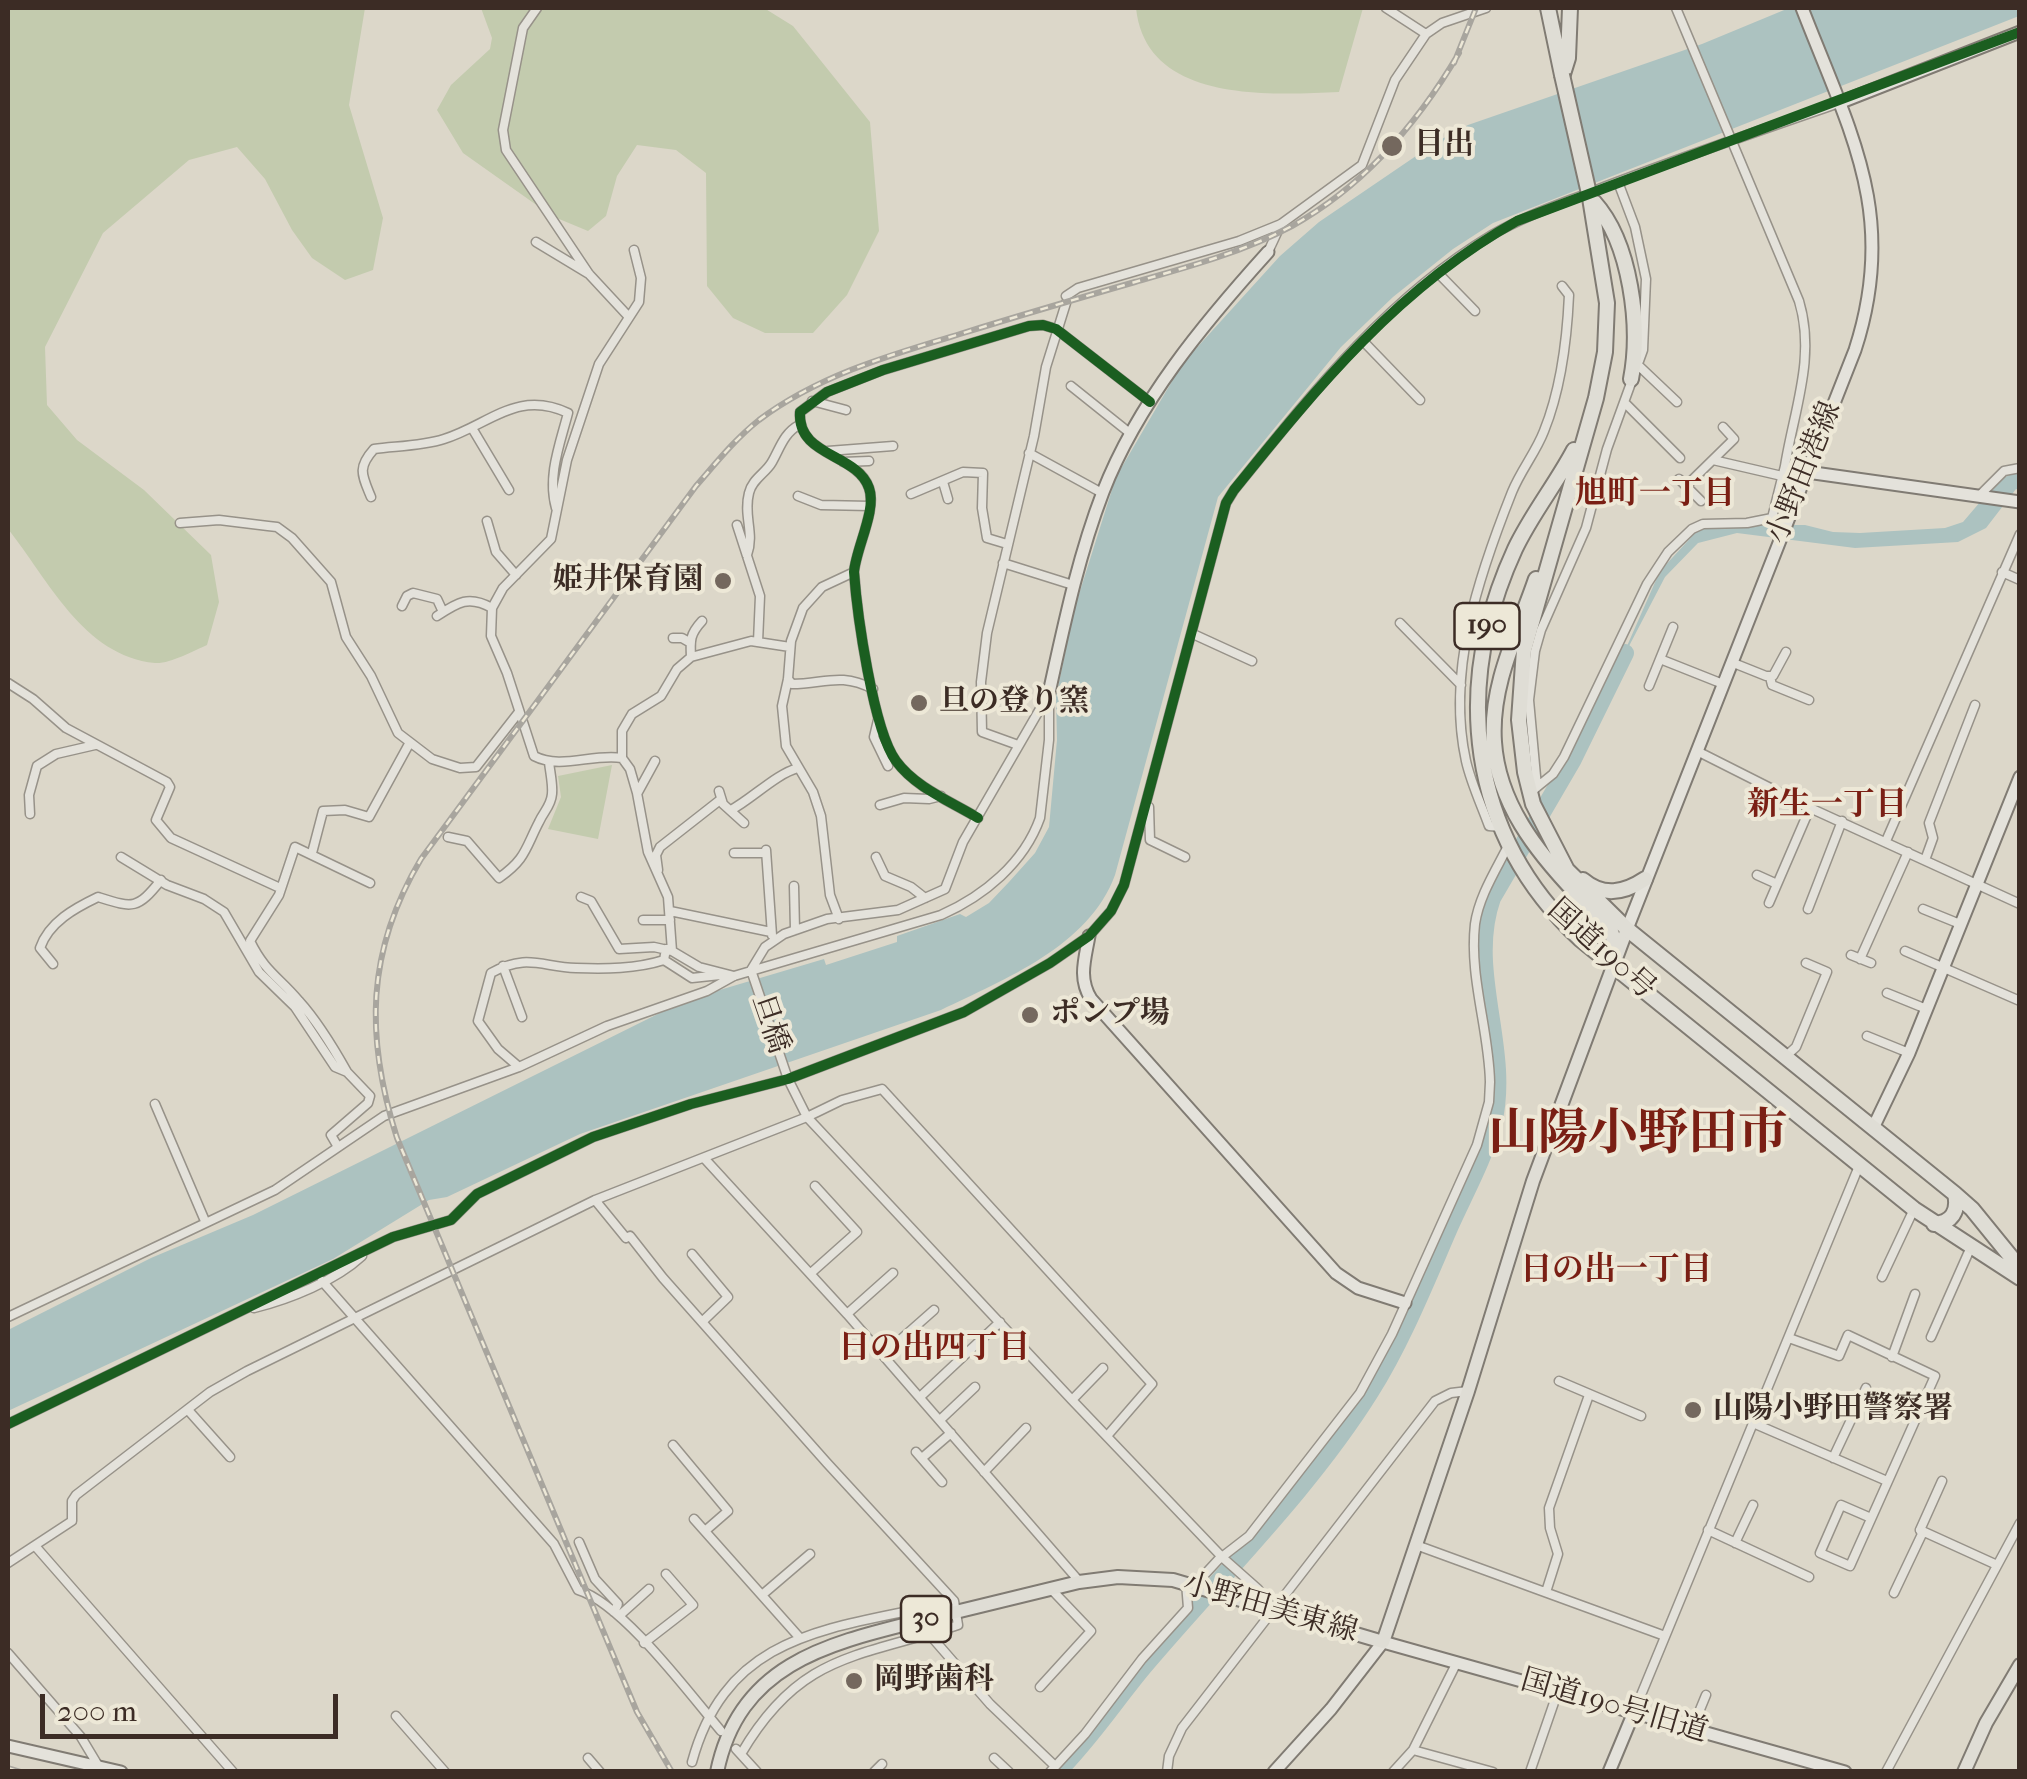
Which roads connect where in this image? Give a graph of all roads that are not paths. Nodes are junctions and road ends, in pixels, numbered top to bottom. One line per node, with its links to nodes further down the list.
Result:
1 (537, 8): 20 (street)
2 (1386, 8): 9 (street)
3 (1486, 8): 9 (street)
4 (1548, 8): 10 (highway, 国道190号 / 190)
5 (1570, 8): 10 (highway)
6 (1676, 8): 12 (street)
7 (1802, 8): 11 (street, 小野田港線)
8 (2020, 32): 11 (street)
9 (1426, 34): 15 (street)
10 (1562, 75): 14 (highway, 国道190号 / 190, bridge)
11 (1837, 98): 12 (street); 48 (street, 小野田港線)
12 (1729, 135): 13 (street); 46 (street)
13 (1618, 182): 19 (street); 26 (street)
14 (1590, 198): 26 (highway); 34 (highway, 国道190号 / 190)
15 (1280, 224): 18 (street); 24 (street)
16 (536, 242): 20 (street)
17 (634, 250): 23 (street)
18 (1268, 252): 30 (street)
19 (1438, 273): 22 (street); 25 (street)
20 (589, 274): 23 (street)
21 (1562, 286): 94 (street)
22 (1475, 311)
23 (628, 316): 62 (street)
24 (1056, 328): 29 (street); 30 (street); 41 (street)
25 (1363, 341): 28 (street); 80 (street)
26 (1635, 373): 31 (street); 32 (street)
27 (1072, 386): 38 (street)
28 (1420, 400)
29 (812, 401): 33 (street); 35 (street)
30 (1150, 402): 38 (street)
31 (1677, 402)
32 (1625, 403): 42 (street); 113 (street)
33 (846, 410)
34 (1588, 423): 51 (highway, 国道190号 / 190); 125 (highway, 国道190号 / 190)
35 (799, 425): 40 (street); 68 (street)
36 (1723, 427): 43 (street)
37 (472, 428): 52 (street); 56 (street); 62 (street)
38 (1132, 434): 54 (street)
39 (894, 446): 40 (street)
40 (825, 452): 44 (street)
41 (1030, 454): 54 (street); 67 (street)
42 (1680, 458)
43 (1712, 460): 49 (street); 60 (street)
44 (843, 462): 45 (street); 61 (street)
45 (868, 462)
46 (1785, 466): 48 (street); 49 (street)
47 (2020, 468): 57 (street)
48 (1807, 472): 57 (street); 89 (street, 小野田港線)
49 (1782, 476): 113 (street)
50 (943, 482): 53 (street); 58 (street); 67 (street)
51 (1570, 484): 113 (highway, 国道190号 / 190); 167 (highway)
52 (508, 490)
53 (911, 494)
54 (1102, 494): 74 (street)
55 (798, 496): 61 (street)
56 (371, 497)
57 (1981, 497): 59 (street)
58 (948, 498)
59 (2014, 501)
60 (1701, 502)
61 (870, 506): 70 (street)
62 (557, 512): 72 (street)
63 (487, 520): 72 (street)
64 (180, 523): 102 (street)
65 (737, 524): 68 (street)
66 (2020, 534): 71 (street)
67 (1008, 544): 69 (street)
68 (748, 555): 83 (street)
69 (1003, 563): 74 (street); 104 (street)
70 (854, 572): 84 (street); 96 (street)
71 (2002, 572): 73 (street); 129 (street)
72 (516, 576): 76 (street)
73 (2020, 580)
74 (1073, 586): 97 (street)
75 (402, 606): 76 (street)
76 (492, 608): 100 (street)
77 (702, 621): 82 (street)
78 (1400, 622): 94 (street)
79 (1673, 627): 87 (street)
80 (1193, 634): 88 (street); 115 (street)
81 (673, 638): 82 (street)
82 (689, 642): 86 (street)
83 (758, 642): 84 (street); 86 (street)
84 (790, 647): 91 (street)
85 (1786, 652): 90 (street)
86 (691, 656): 106 (street)
87 (1660, 659): 93 (street); 95 (street)
88 (1252, 661)
89 (1732, 662): 90 (street); 93 (street, 小野田港線)
90 (1770, 676): 98 (street)
91 (788, 678): 96 (street); 110 (street)
92 (8, 684): 103 (street)
93 (1723, 684): 105 (street, 小野田港線)
94 (1461, 686): 125 (street)
95 (1649, 686)
96 (872, 689): 101 (street)
97 (1049, 693): 104 (street); 170 (street)
98 (1809, 700)
99 (1975, 705): 137 (street)
100 (519, 712): 102 (street); 108 (street)
101 (878, 720): 109 (street); 114 (street)
102 (409, 744): 132 (street)
103 (95, 745): 120 (street); 146 (street)
104 (1018, 746): 121 (street)
105 (1697, 750): 117 (street); 140 (street, 小野田港線)
106 (622, 758): 108 (street); 112 (street)
107 (655, 761): 112 (street)
108 (549, 762): 127 (street)
109 (888, 766)
110 (798, 768): 118 (street); 154 (street)
111 (2020, 777): 119 (street)
112 (638, 793): 139 (street)
113 (1533, 795): 126 (highway, 国道190号 / 190)
114 (941, 796): 116 (street); 121 (street)
115 (1148, 803): 136 (street); 160 (street)
116 (880, 805)
117 (1810, 808): 123 (street); 143 (street)
118 (731, 810): 124 (street); 139 (street)
119 (2006, 811): 122 (street); 144 (street)
120 (30, 814)
121 (978, 818): 148 (street)
122 (2020, 818)
123 (1842, 821): 129 (street); 151 (street)
124 (744, 823)
125 (1501, 827): 130 (highway, 国道190号 / 190)
126 (1544, 828): 140 (highway); 157 (highway, 国道190号 / 190)
127 (448, 837)
128 (679, 841): 139 (street)
129 (1886, 841): 131 (street)
130 (1510, 846): 167 (highway, 国道190号 / 190); 204 (street)
131 (1908, 852): 137 (street); 165 (street)
132 (312, 853): 142 (street); 146 (street)
133 (734, 853): 159 (street)
134 (122, 857): 141 (street)
135 (876, 857): 148 (street)
136 (1184, 858)
137 (1924, 860): 144 (street)
138 (1758, 876): 143 (street)
139 (661, 878): 153 (street)
140 (1644, 879): 157 (street, 小野田港線)
141 (161, 880): 166 (street); 180 (street)
142 (370, 883)
143 (1777, 884): 149 (street)
144 (1976, 885): 150 (street); 156 (street)
145 (794, 886): 158 (street)
146 (280, 888): 180 (street)
147 (581, 897): 161 (street)
148 (925, 898): 154 (street)
149 (1769, 903)
150 (2020, 904)
151 (1808, 909)
152 (1923, 909): 156 (street)
153 (670, 915): 155 (street); 159 (street); 161 (street)
154 (839, 919): 158 (street)
155 (643, 920)
156 (1960, 924): 169 (street)
157 (1627, 929): 167 (main road, 小野田美東線); 178 (highway, 国道190号 / 190)
158 (794, 930): 159 (street)
159 (772, 935): 170 (street)
160 (1089, 936): 181 (street); 204 (street)
161 (669, 950): 163 (street); 171 (street)
162 (1904, 951): 169 (street)
163 (664, 960): 168 (street); 171 (street)
164 (1806, 963): 178 (street)
165 (1871, 963)
166 (54, 964)
167 (1612, 965): 187 (highway, 国道190号 / 190); 220 (main road, 小野田美東線)
168 (503, 966): 175 (street); 179 (street)
169 (1942, 968): 173 (street); 174 (street)
170 (752, 973): 171 (street); 181 (street, 旦橋)
171 (734, 976): 179 (street)
172 (1887, 993): 174 (street)
173 (2020, 1001)
174 (1924, 1008): 177 (street)
175 (522, 1017)
176 (1868, 1036): 177 (street)
177 (1909, 1053): 184 (street)
178 (1785, 1057): 184 (highway, 国道190号 / 190)
179 (519, 1067): 185 (street)
180 (347, 1072): 185 (street)
181 (787, 1076): 183 (street, 旦橋); 195 (street)
182 (155, 1104): 192 (street)
183 (807, 1117): 186 (street); 211 (street, 旦橋); 231 (street)
184 (1873, 1128): 189 (highway, 国道190号 / 190)
185 (338, 1147): 192 (street)
186 (704, 1158): 190 (street); 199 (street)
187 (1860, 1164): 191 (highway, 国道190号 / 190); 213 (street)
188 (815, 1186): 199 (street)
189 (1955, 1194): 193 (highway); 197 (highway, 国道190号 / 190)
190 (595, 1200): 209 (street); 210 (street)
191 (1914, 1209): 193 (highway, 国道190号 / 190); 200 (street)
192 (204, 1221): 208 (street)
193 (1934, 1224): 194 (highway, 国道190号 / 190)
194 (1970, 1249): 201 (highway, 国道190号 / 190); 212 (street)
195 (363, 1251): 202 (street); 205 (street)
196 (692, 1254): 210 (street)
197 (2020, 1268)
198 (893, 1272): 207 (street)
199 (811, 1273): 207 (street)
200 (1882, 1277)
201 (2020, 1278)
202 (322, 1281): 205 (street); 209 (street)
203 (1915, 1294): 215 (street)
204 (1406, 1304): 251 (street)
205 (238, 1310): 228 (street)
206 (934, 1310): 214 (street)
207 (847, 1314): 214 (street)
208 (8, 1317)
209 (355, 1318): 224 (street); 265 (street)
210 (703, 1321): 263 (street)
211 (1000, 1322): 222 (street); 223 (street, 旦橋)
212 (1932, 1336)
213 (1788, 1338): 215 (street); 227 (street)
214 (883, 1355): 222 (street)
215 (1892, 1357): 236 (street)
216 (1102, 1368): 223 (street)
217 (1559, 1382): 221 (street)
218 (975, 1387): 226 (street)
219 (1866, 1388): 234 (street)
220 (1468, 1390): 248 (main road, 小野田美東線); 264 (street)
221 (1589, 1395): 225 (street); 260 (street)
222 (920, 1397): 226 (street)
223 (1072, 1400): 231 (street, 旦橋)
224 (188, 1410): 233 (street); 249 (street)
225 (1641, 1416)
226 (940, 1420): 230 (street)
227 (1753, 1423): 234 (street); 243 (street)
228 (8, 1424)
229 (1026, 1428): 235 (street)
230 (951, 1432): 235 (street); 237 (street)
231 (1107, 1436): 251 (street, 旦橋)
232 (673, 1446): 245 (street)
233 (230, 1457)
234 (1833, 1458): 236 (street)
235 (984, 1472): 256 (street)
236 (1887, 1480): 240 (street)
237 (942, 1482)
238 (1942, 1482): 244 (street)
239 (1753, 1505): 247 (street)
240 (1871, 1518): 240 (street)
241 (694, 1519): 245 (street)
242 (2020, 1524): 253 (street)
243 (1708, 1530): 247 (street); 268 (street)
244 (1920, 1530): 253 (street); 261 (street)
245 (705, 1531): 262 (street)
246 (579, 1542): 265 (street)
247 (1735, 1542): 255 (street)
248 (1416, 1545): 260 (street); 269 (main road, 小野田美東線)
249 (36, 1547): 252 (street); 291 (street)
250 (810, 1554): 262 (street)
251 (1225, 1559): 257 (street); 264 (street, 旦橋)
252 (8, 1563)
253 (1996, 1565): 305 (street)
254 (666, 1574): 270 (street)
255 (1809, 1577)
256 (1080, 1582): 257 (main road, 小野田美東線 / 30); 259 (main road, 小野田美東線 / 30)
257 (1192, 1585): 264 (main road, 小野田美東線 / 30); 289 (street)
258 (649, 1589): 265 (street)
259 (1051, 1589): 263 (main road, 小野田美東線 / 30); 274 (street)
260 (1546, 1592): 268 (street)
261 (1894, 1593)
262 (762, 1595): 267 (street)
263 (955, 1606): 266 (street); 267 (street); 294 (main road, 小野田美東線 / 30)
264 (1273, 1609): 269 (main road, 小野田美東線 / 30); 298 (street)
265 (617, 1614): 270 (street)
266 (930, 1634): 289 (street); 295 (street)
267 (799, 1636): 279 (street)
268 (1665, 1636): 277 (street)
269 (1383, 1642): 272 (street, 国道190号旧道); 299 (street)
270 (644, 1643): 279 (street)
271 (8, 1653): 288 (street)
272 (1458, 1662): 275 (street, 国道190号旧道); 283 (street)
273 (2020, 1665): 306 (main road)
274 (1040, 1687)
275 (1559, 1690): 277 (street, 国道190号旧道); 302 (street)
276 (1706, 1695): 280 (street)
277 (1634, 1712): 280 (street, 国道190号旧道); 303 (street)
278 (396, 1716): 292 (street)
279 (708, 1716): 281 (street); 286 (street)
280 (1692, 1729): 304 (street, 国道190号旧道)
281 (720, 1731)
282 (8, 1746): 288 (street)
283 (1412, 1750): 300 (street); 301 (street)
284 (588, 1758): 293 (street)
285 (994, 1758): 297 (street)
286 (692, 1762)
287 (882, 1764): 296 (street)
288 (99, 1767): 290 (street)
289 (1052, 1769)
290 (121, 1772)
291 (233, 1772)
292 (445, 1772)
293 (600, 1772)
294 (717, 1772)
295 (756, 1772)
296 (874, 1772)
297 (1008, 1772)
298 (1167, 1772)
299 (1274, 1772)
300 (1393, 1772)
301 (1493, 1772)
302 (1530, 1772)
303 (1609, 1772)
304 (1845, 1772)
305 (1886, 1772)
306 (1964, 1772)

